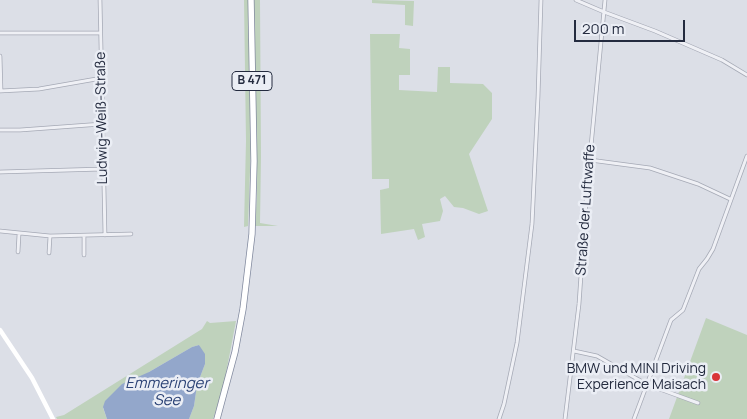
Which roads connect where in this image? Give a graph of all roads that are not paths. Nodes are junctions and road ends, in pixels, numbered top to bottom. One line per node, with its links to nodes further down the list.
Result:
1 (100, 0): 8 (street, Ludwig-Weiß-Straße)
2 (251, 0): 34 (highway, B 471)
3 (541, 0): 35 (street)
4 (576, 0): 6 (street)
5 (605, 0): 6 (street, Straße der Luftwaffe)
6 (604, 12): 10 (street); 16 (street, Straße der Luftwaffe)
7 (0, 33): 8 (street)
8 (100, 33): 11 (street, Ludwig-Weiß-Straße)
9 (0, 56): 12 (street)
10 (747, 75)
11 (102, 78): 12 (street); 13 (street, Ludwig-Weiß-Straße)
12 (0, 91)
13 (102, 124): 14 (street); 17 (street, Ludwig-Weiß-Straße)
14 (0, 130)
15 (747, 156): 19 (street)
16 (590, 160): 19 (street); 30 (street, Straße der Luftwaffe)
17 (103, 169): 18 (street); 23 (street, Ludwig-Weiß-Straße)
18 (0, 172)
19 (730, 199): 31 (street)
20 (0, 231): 21 (street)
21 (19, 234): 24 (street); 26 (street)
22 (131, 234): 23 (street)
23 (105, 235): 25 (street)
24 (50, 236): 25 (street); 27 (street)
25 (84, 236): 28 (street)
26 (18, 252)
27 (49, 252)
28 (84, 255)
29 (0, 330): 33 (street)
30 (574, 350): 31 (street); 36 (street, Straße der Luftwaffe)
31 (646, 384): 32 (street); 37 (street)
32 (698, 403)
33 (54, 419)
34 (217, 419)
35 (499, 419)
36 (565, 419)
37 (634, 419)

